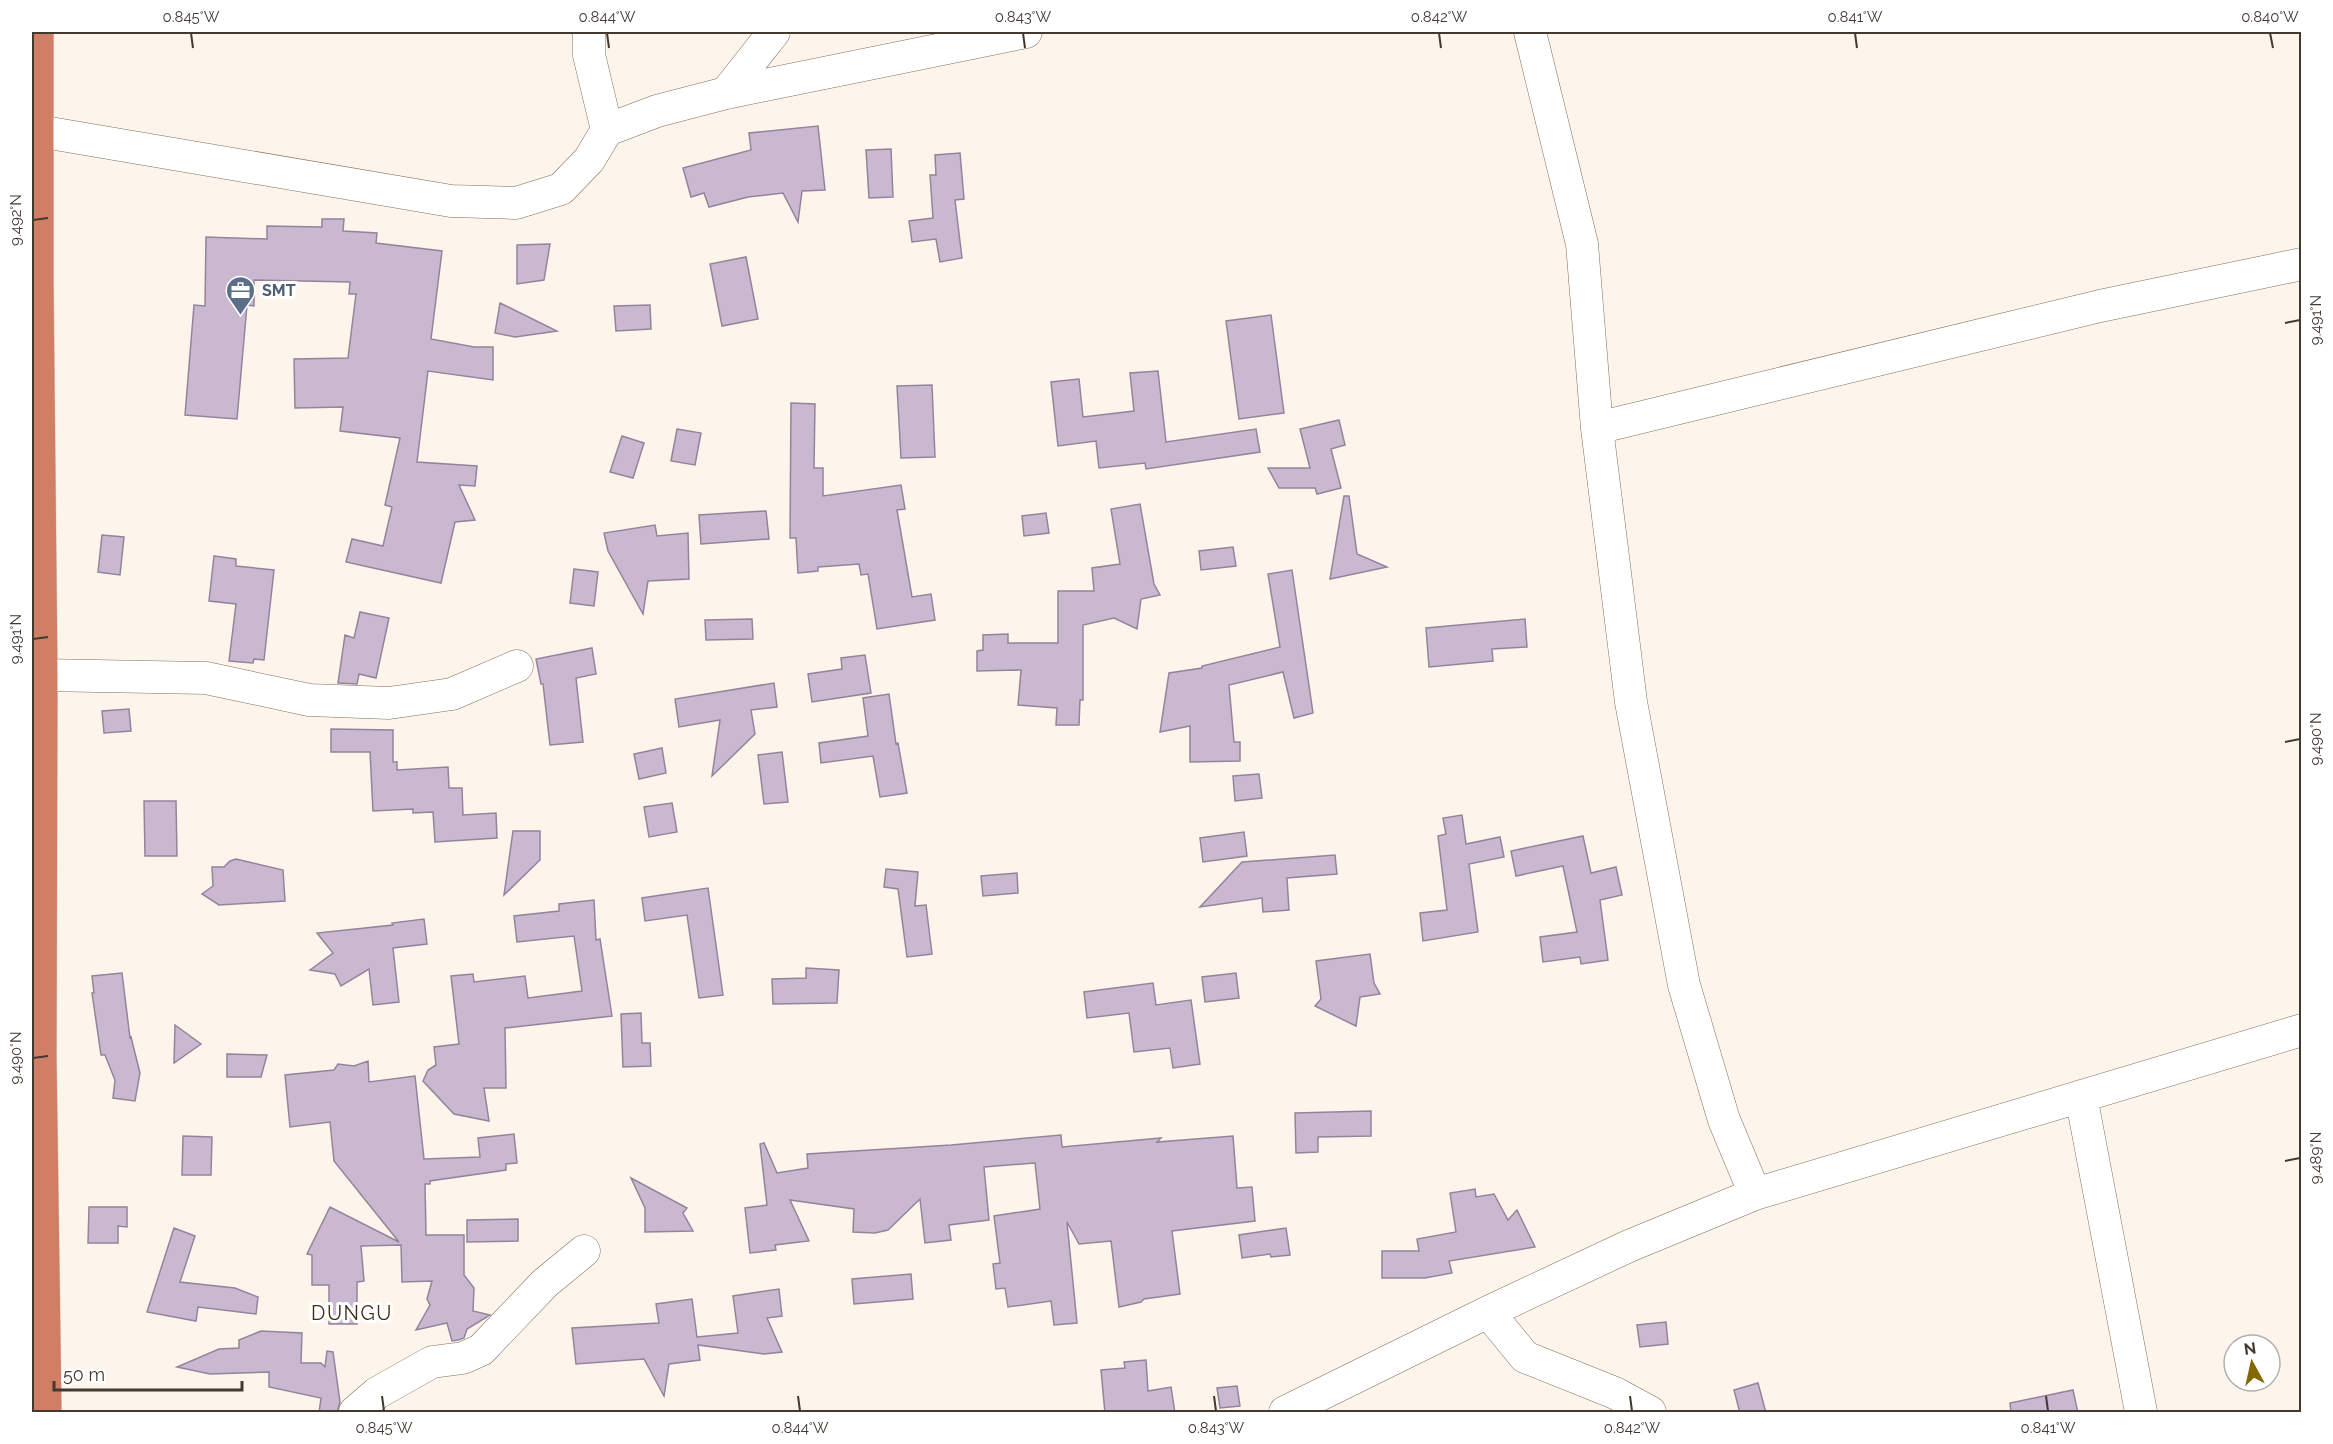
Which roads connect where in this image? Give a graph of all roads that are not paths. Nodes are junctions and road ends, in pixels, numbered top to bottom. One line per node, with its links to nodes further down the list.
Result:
1 (37, 32): 8 (highway)
2 (589, 32): 7 (street)
3 (774, 32): 6 (street)
4 (1026, 32): 6 (street)
5 (1530, 32): 11 (street)
6 (726, 93): 7 (street)
7 (607, 130): 8 (street)
8 (38, 131): 10 (highway)
9 (2301, 264): 11 (street)
10 (34, 282): 13 (highway)
11 (1597, 428): 16 (street)
12 (517, 666): 13 (street)
13 (36, 674): 19 (highway)
14 (2301, 1030): 15 (street)
15 (2081, 1096): 16 (street); 23 (street)
16 (1755, 1194): 18 (street)
17 (584, 1251): 20 (street)
18 (1488, 1312): 21 (street); 22 (street)
19 (45, 1413)
20 (355, 1413)
21 (1285, 1413)
22 (1650, 1413)
23 (2141, 1413)

